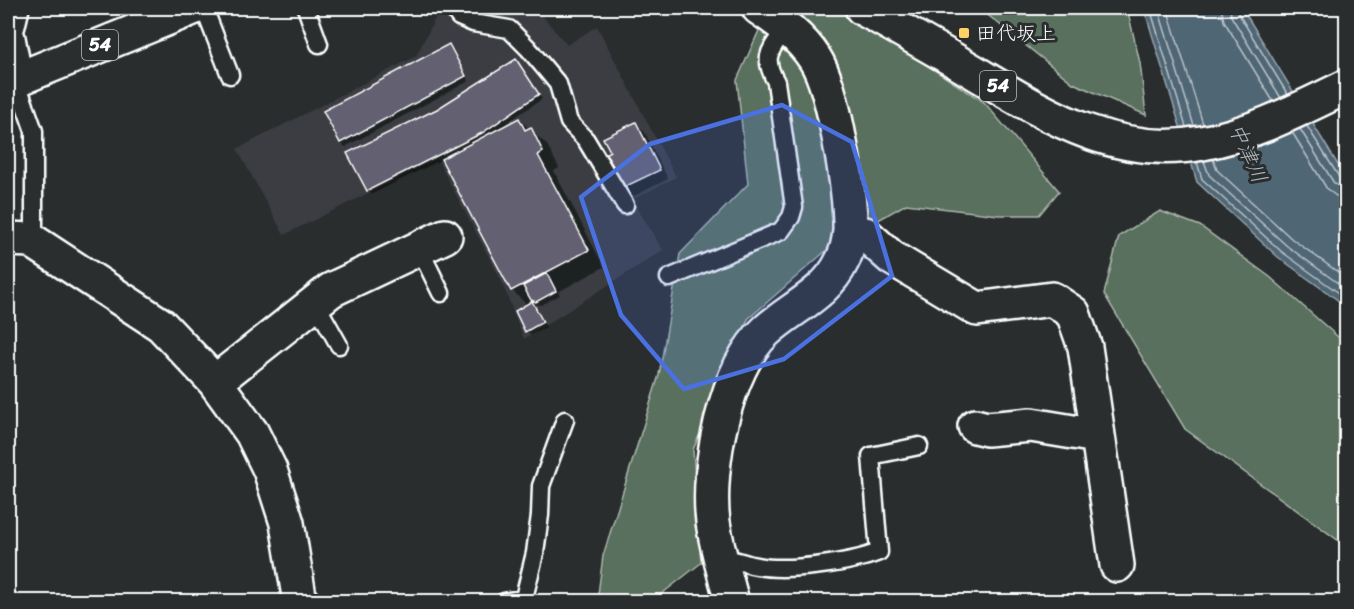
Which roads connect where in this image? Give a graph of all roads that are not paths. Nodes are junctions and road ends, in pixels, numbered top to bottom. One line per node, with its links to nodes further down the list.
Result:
1 (12, 8): 8 (street)
2 (193, 8): 13 (street, 54)
3 (204, 8): 12 (lane)
4 (306, 8): 11 (lane)
5 (453, 8): 15 (lane)
6 (759, 8): 9 (street)
7 (862, 8): 14 (street, 54)
8 (8, 24)
9 (787, 27): 16 (street); 19 (lane)
10 (8, 38): 13 (street)
11 (318, 44)
12 (230, 75)
13 (12, 82): 17 (lane)
14 (1347, 87)
15 (625, 205)
16 (850, 233): 26 (street); 28 (street)
17 (19, 240): 23 (street)
18 (432, 242): 20 (lane); 21 (street)
19 (669, 278)
20 (441, 293)
21 (315, 302): 22 (lane); 23 (street)
22 (339, 345)
23 (215, 382): 30 (street)
24 (565, 420): 31 (lane)
25 (975, 426): 26 (street)
26 (1097, 436): 29 (street)
27 (920, 446): 28 (lane)
28 (721, 560): 32 (street)
29 (1117, 565)
30 (300, 602)
31 (504, 602)
32 (732, 602)

